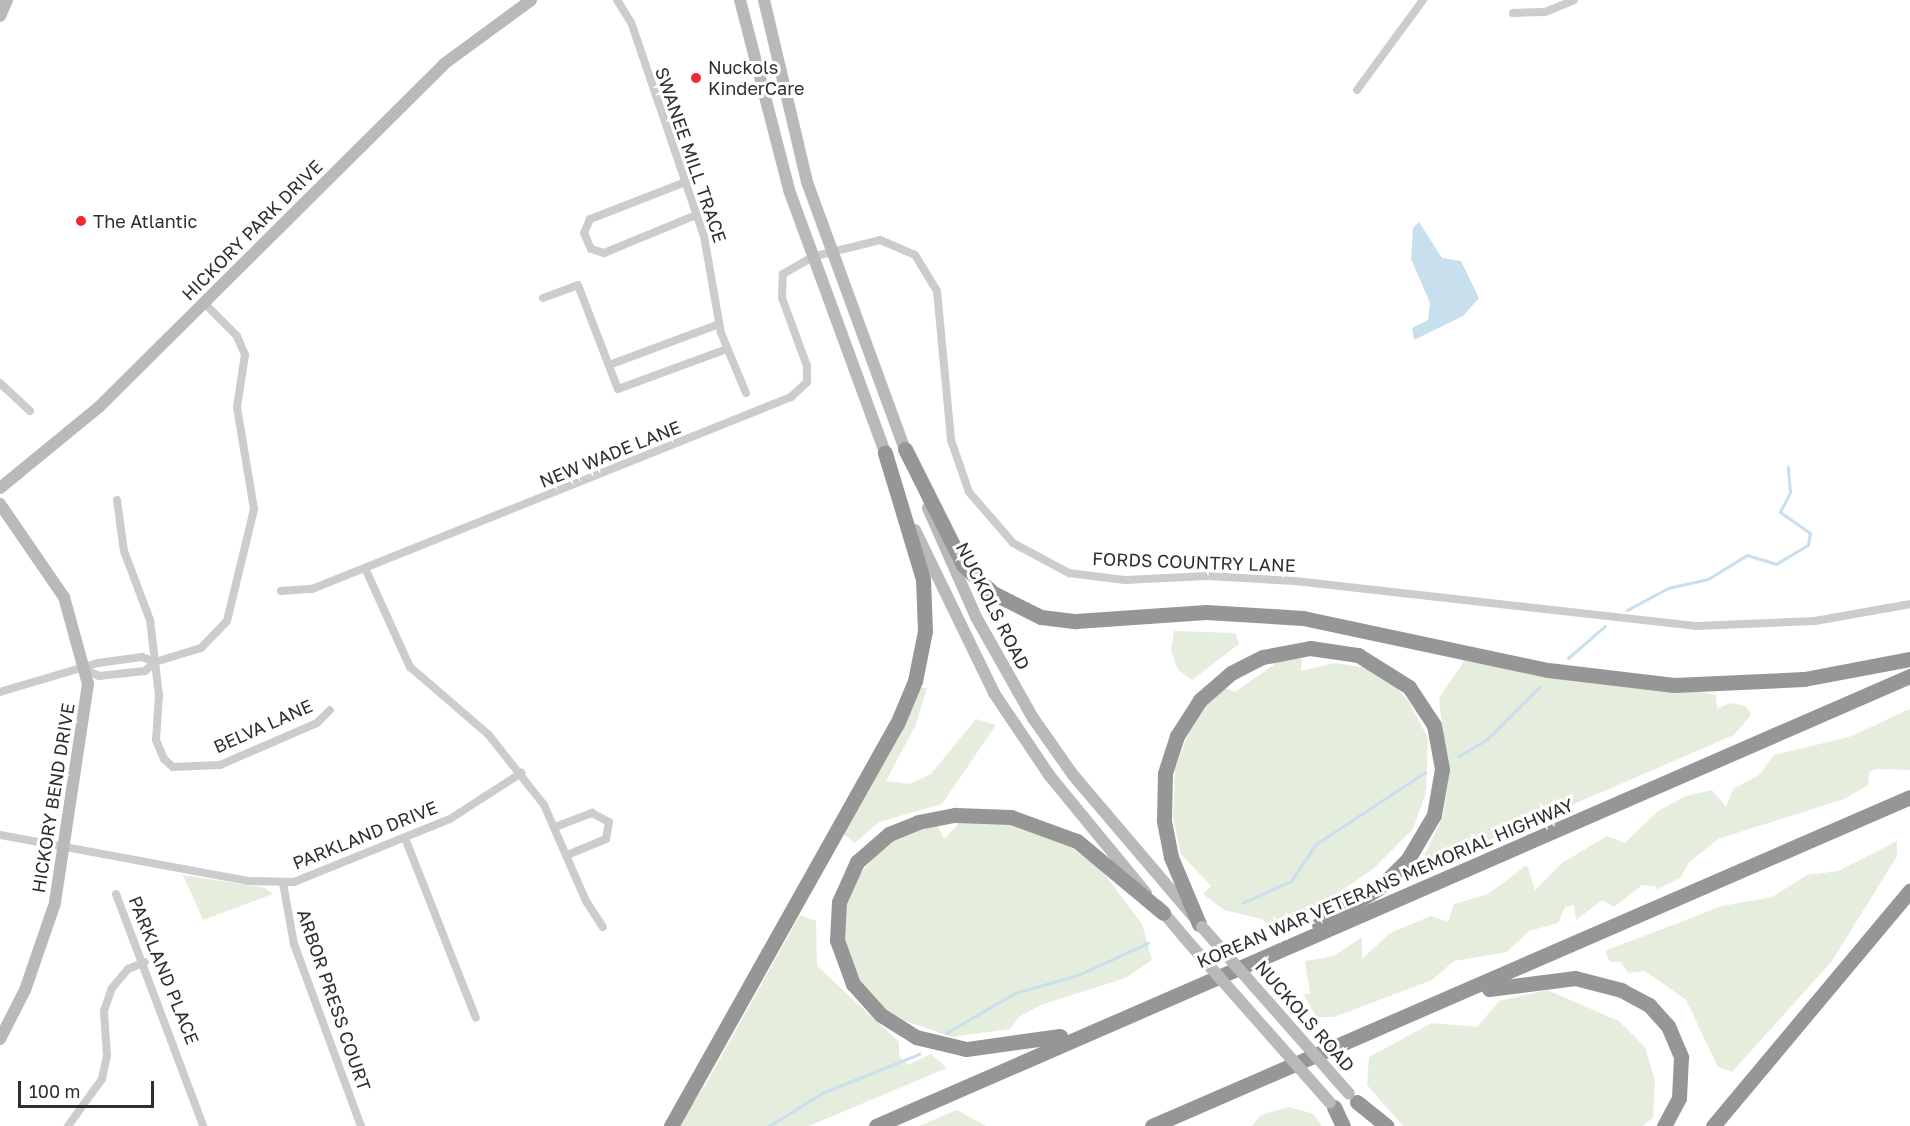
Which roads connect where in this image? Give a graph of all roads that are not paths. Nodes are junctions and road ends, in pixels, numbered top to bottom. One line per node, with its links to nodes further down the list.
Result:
1 (7, 0): 9 (main road)
2 (531, 0): 16 (main road, HICKORY PARK DRIVE)
3 (616, 0): 11 (street, SWANEE MILL TRACE)
4 (740, 0): 14 (main road)
5 (764, 0): 13 (main road, NUCKOLS ROAD)
6 (1423, 0): 10 (street)
7 (1574, 0): 8 (street)
8 (1513, 13)
9 (0, 16)
10 (1357, 90)
11 (683, 183): 12 (street, SWANEE MILL TRACE); 12 (street)
12 (696, 215): 17 (street, SWANEE MILL TRACE)
13 (831, 251): 14 (street, FORDS COUNTRY LANE); 23 (main road, NUCKOLS ROAD); 30 (street, FORDS COUNTRY LANE)
14 (812, 257): 24 (main road); 28 (street, NEW WADE LANE)
15 (543, 298): 19 (street)
16 (204, 303): 25 (main road, HICKORY PARK DRIVE); 32 (street)
17 (719, 324): 18 (street, SWANEE MILL TRACE); 19 (street)
18 (727, 349): 19 (street); 21 (street, SWANEE MILL TRACE)
19 (609, 365)
20 (0, 383): 22 (street)
21 (746, 393)
22 (30, 411)
23 (905, 449): 31 (highway); 48 (main road, NUCKOLS ROAD)
24 (885, 453): 47 (main road); 62 (highway)
25 (0, 488)
26 (117, 500): 32 (street)
27 (0, 504): 33 (main road, HICKORY BEND DRIVE)
28 (365, 568): 29 (street, NEW WADE LANE); 37 (street)
29 (281, 591)
30 (1910, 604)
31 (1910, 659)
32 (155, 662): 33 (street); 33 (street); 36 (street, BELVA LANE)
33 (86, 670): 35 (street); 42 (main road, HICKORY BEND DRIVE)
34 (1910, 676): 50 (highway, KOREAN WAR VETERANS MEMORIAL HIGHWAY)
35 (0, 692)
36 (330, 710)
37 (521, 773): 39 (street); 41 (street, PARKLAND DRIVE)
38 (1910, 797): 54 (highway)
39 (555, 827): 43 (street); 43 (street)
40 (0, 835): 42 (street, PARKLAND DRIVE)
41 (405, 838): 44 (street, PARKLAND DRIVE); 53 (street)
42 (66, 847): 44 (street, PARKLAND DRIVE); 55 (main road, HICKORY BEND DRIVE)
43 (567, 855): 49 (street)
44 (283, 883): 61 (street, ARBOR PRESS COURT)
45 (1910, 890): 71 (highway)
46 (116, 894): 51 (street, PARKLAND PLACE)
47 (1164, 913): 52 (highway); 58 (main road, bridge)
48 (1201, 926): 50 (highway); 56 (main road, NUCKOLS ROAD, bridge)
49 (603, 927)
50 (1261, 957): 52 (highway, KOREAN WAR VETERANS MEMORIAL HIGHWAY)
51 (145, 962): 59 (street); 60 (street, PARKLAND PLACE)
52 (1126, 1014): 63 (highway, KOREAN WAR VETERANS MEMORIAL HIGHWAY)
53 (476, 1018)
54 (1393, 1023): 57 (highway); 70 (highway)
55 (0, 1039)
56 (1353, 1098): 68 (main road, NUCKOLS ROAD); 69 (highway)
57 (1213, 1100): 64 (highway); 65 (highway)
58 (1332, 1105): 66 (highway); 67 (main road)
59 (68, 1126)
60 (203, 1126)
61 (361, 1126)
62 (671, 1126)
63 (876, 1126)
64 (1152, 1126)
65 (1177, 1126)
66 (1343, 1126)
67 (1351, 1126)
68 (1377, 1126)
69 (1388, 1126)
70 (1664, 1126)
71 (1713, 1126)

